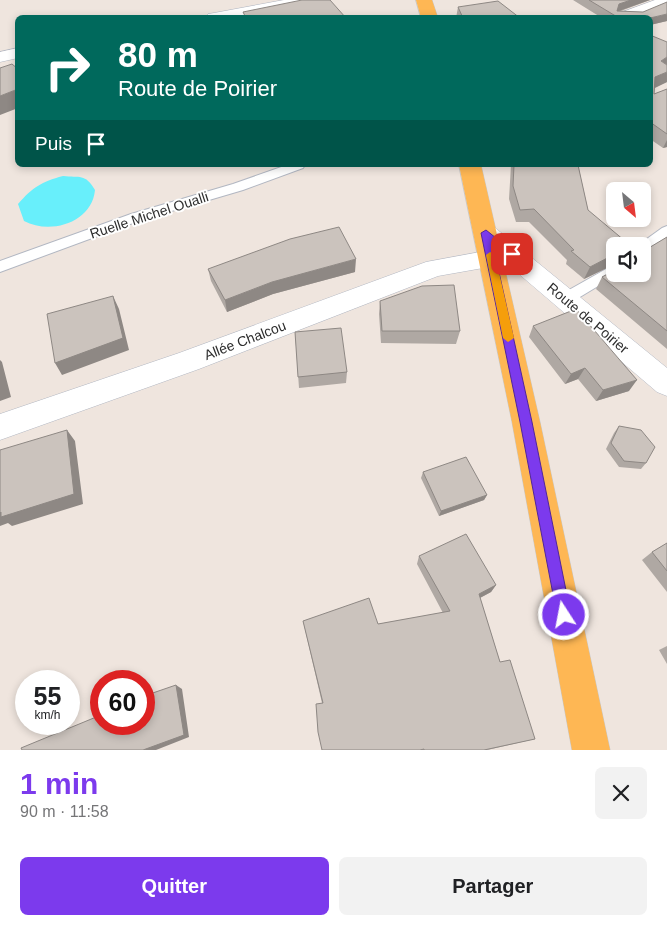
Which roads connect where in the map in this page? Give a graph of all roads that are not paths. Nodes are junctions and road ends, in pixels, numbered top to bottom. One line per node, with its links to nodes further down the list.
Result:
1 (310, 0): 4 (street)
2 (424, 0): 5 (main road)
3 (667, 1): 6 (street)
4 (230, 15)
5 (429, 15)
6 (631, 15)
7 (15, 54): 8 (street)
8 (0, 57)
9 (293, 167): 14 (lane, Ruelle Michel Oualli)
10 (470, 167): 13 (main road)
11 (667, 231): 12 (lane)
12 (651, 243)
13 (488, 246): 16 (street, Route de Poirier); 18 (street, Allée Chalcou); 19 (main road)
14 (0, 268)
15 (606, 274): 16 (lane)
16 (565, 298): 17 (street, Route de Poirier)
17 (667, 384)
18 (0, 427)
19 (591, 750)

